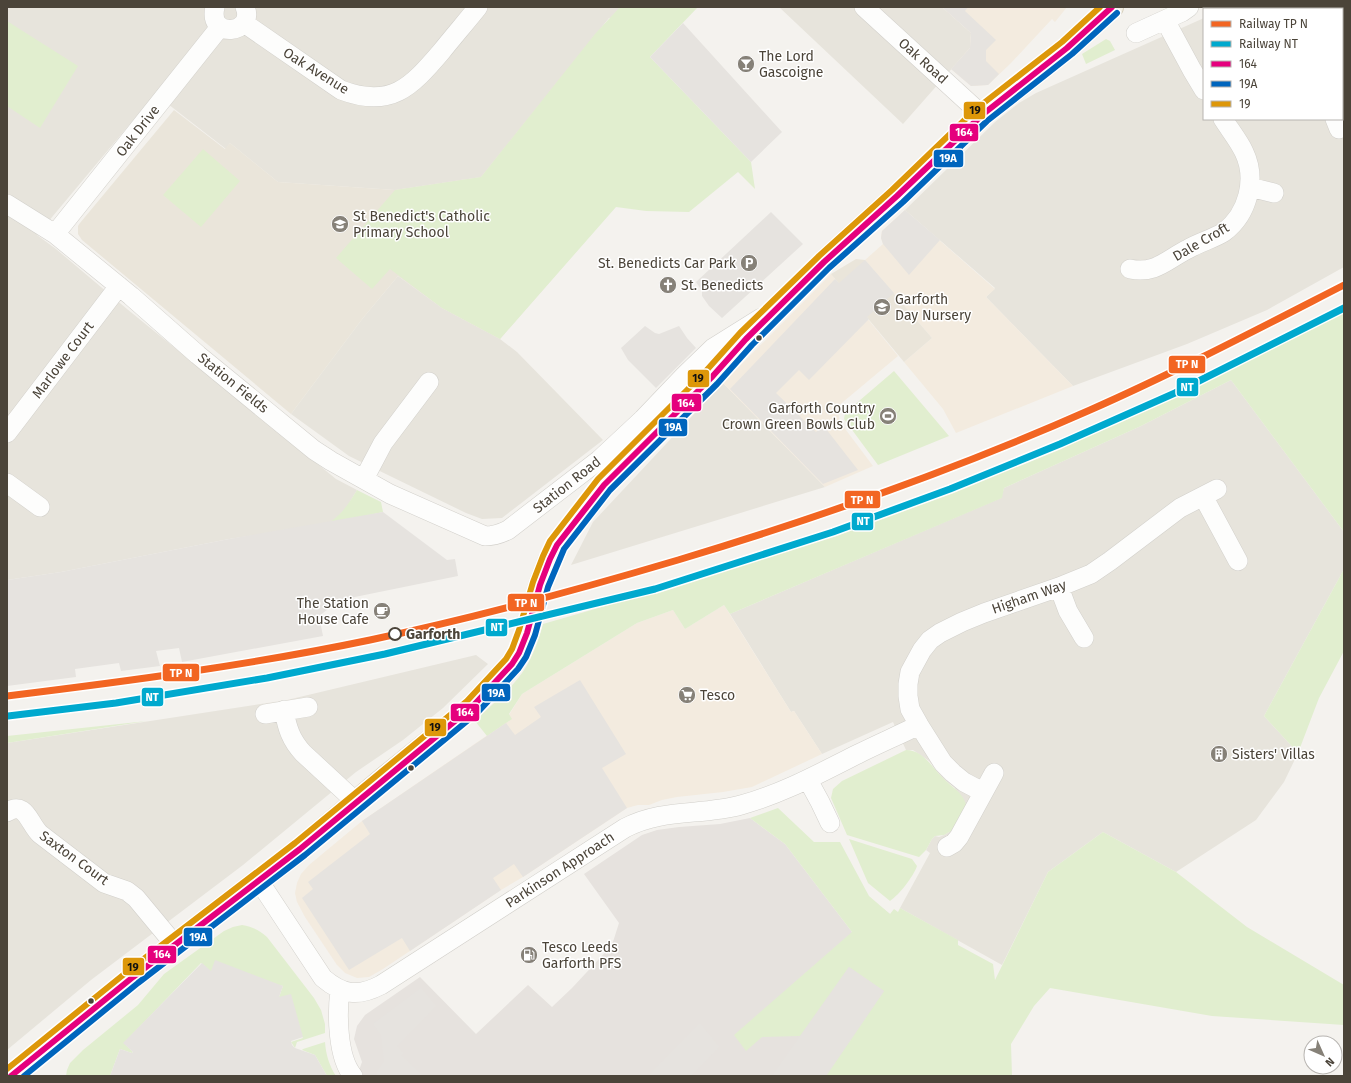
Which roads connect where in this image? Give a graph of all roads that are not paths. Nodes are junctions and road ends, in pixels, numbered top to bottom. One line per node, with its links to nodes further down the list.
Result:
1 (215, 7): 8 (street)
2 (478, 7): 6 (street, Oak Avenue)
3 (864, 7): 11 (street, Oak Road)
4 (1112, 7): 11 (main road)
5 (1189, 7): 7 (street)
6 (245, 15): 8 (street)
7 (1165, 20): 9 (street); 10 (street)
8 (220, 27): 16 (street, Oak Drive)
9 (1136, 33)
10 (1203, 88)
11 (982, 115): 19 (main road)
12 (1224, 120): 13 (street, Dale Croft)
13 (1250, 187): 14 (street); 17 (street, Dale Croft)
14 (1274, 193)
15 (7, 204): 16 (street, Station Fields)
16 (55, 234): 18 (street, Station Fields)
17 (1130, 269)
18 (119, 286): 21 (street, Marlowe Court); 22 (street, Station Fields)
19 (776, 309): 25 (street, Station Road); 36 (main road)
20 (429, 382): 22 (street)
21 (7, 433)
22 (364, 479): 25 (street, Station Fields)
23 (7, 483): 24 (street)
24 (40, 507)
25 (477, 533)
26 (1238, 561): 27 (street, Higham Way)
27 (1059, 587): 28 (street); 32 (street, Higham Way)
28 (1084, 638)
29 (308, 707): 30 (street)
30 (284, 710): 31 (street); 36 (street)
31 (265, 714)
32 (919, 725): 34 (street, Parkinson Approach); 35 (street, Higham Way)
33 (994, 773): 35 (street)
34 (808, 780): 38 (street); 42 (street, Parkinson Approach)
35 (983, 792): 39 (street)
36 (356, 802): 40 (main road)
37 (7, 812): 41 (street, Saxton Court)
38 (830, 823)
39 (947, 847)
40 (259, 881): 41 (main road); 42 (street, Parkinson Approach)
41 (175, 945): 43 (main road)
42 (340, 990): 44 (street)
43 (11, 1076)
44 (353, 1076)

